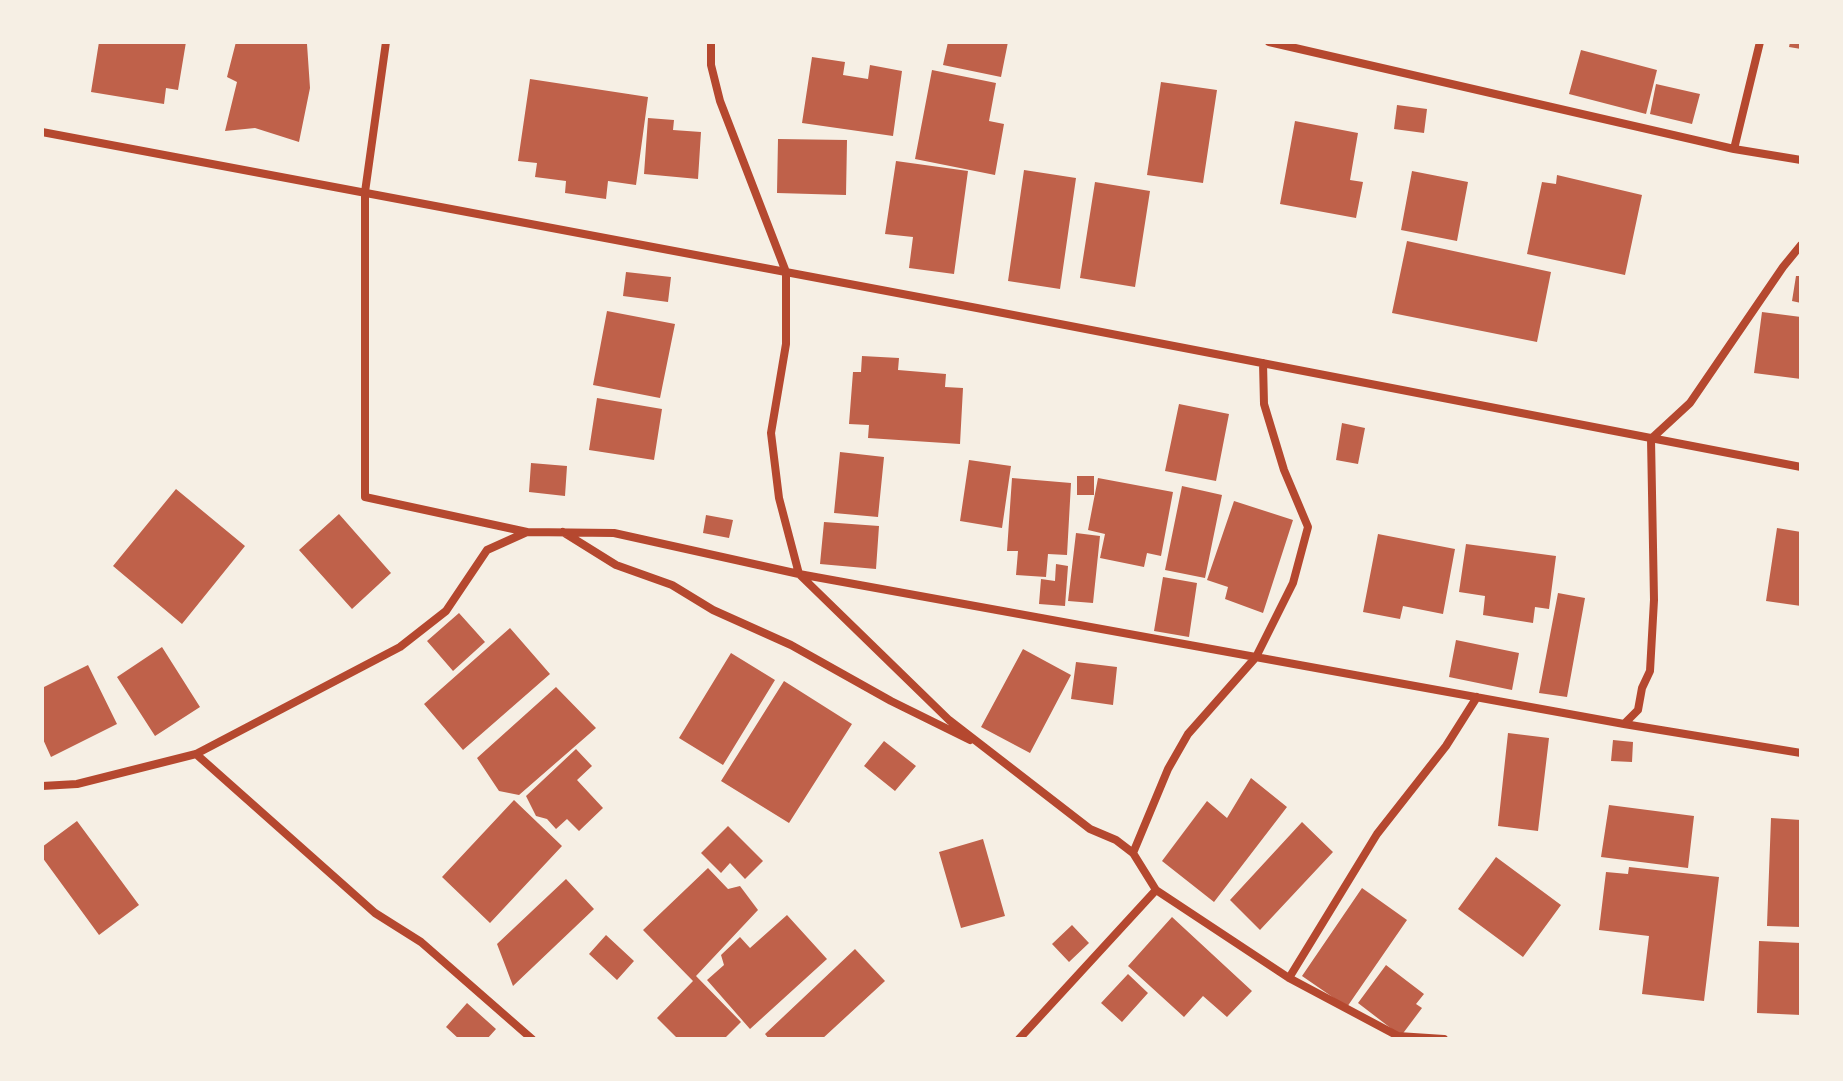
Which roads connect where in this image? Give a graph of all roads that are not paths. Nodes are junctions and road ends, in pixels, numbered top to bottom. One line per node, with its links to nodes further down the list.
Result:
1 (386, 42): 8 (street)
2 (711, 42): 10 (street)
3 (1269, 42): 6 (street)
4 (1760, 42): 6 (street)
5 (42, 132): 8 (street)
6 (1734, 149): 7 (street)
7 (1801, 160)
8 (365, 192): 10 (street); 14 (street)
9 (1801, 245): 12 (street)
10 (786, 272): 11 (street); 16 (street)
11 (1263, 363): 12 (street); 17 (street)
12 (1651, 439): 13 (street); 19 (street)
13 (1801, 467)
14 (527, 532): 15 (street); 22 (street)
15 (563, 532): 16 (street); 20 (street)
16 (799, 574): 17 (street); 20 (street)
17 (1256, 657): 18 (street); 24 (street)
18 (1477, 697): 19 (street); 26 (street)
19 (1624, 724): 21 (street)
20 (988, 749): 24 (street)
21 (1801, 753)
22 (196, 754): 23 (street); 28 (street)
23 (42, 786)
24 (1133, 853): 25 (street)
25 (1156, 890): 26 (street); 29 (street)
26 (1289, 978): 27 (street)
27 (1399, 1038): 30 (street)
28 (532, 1039)
29 (1019, 1039)
30 (1444, 1039)

